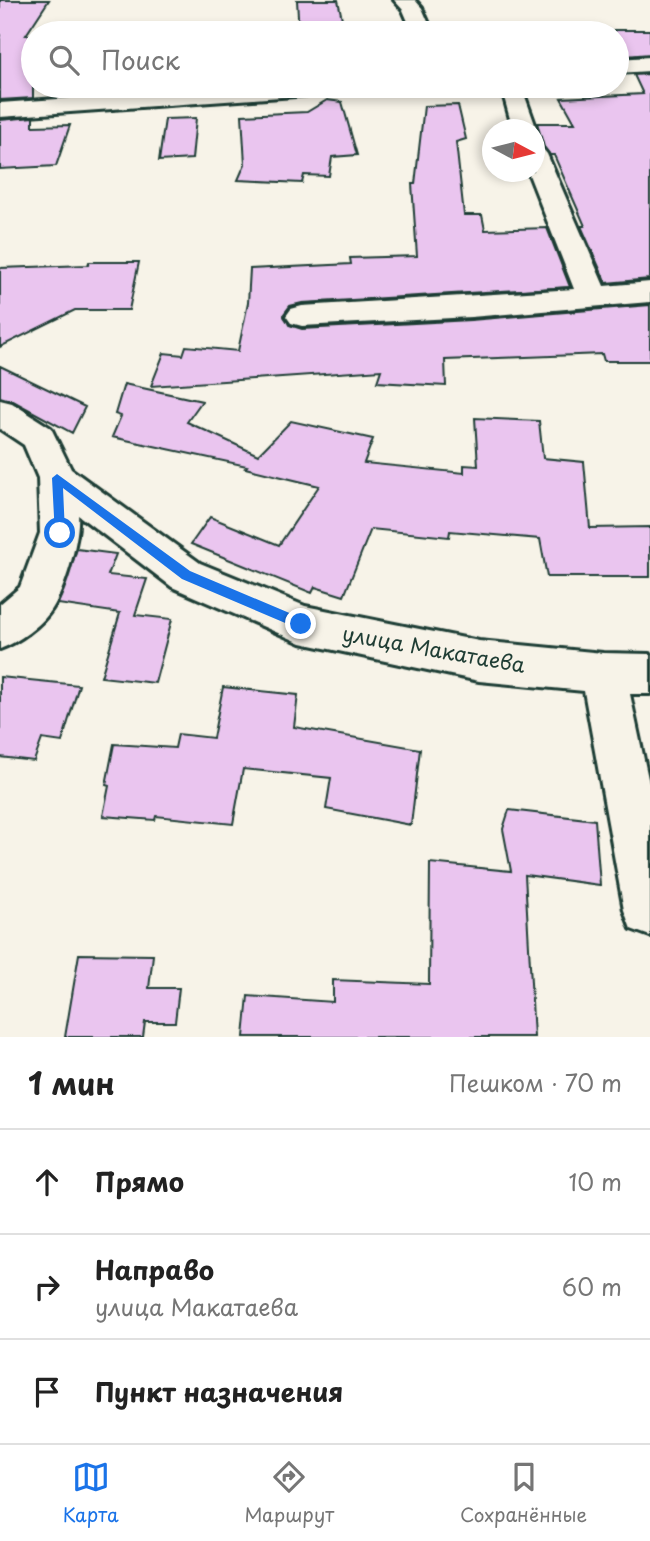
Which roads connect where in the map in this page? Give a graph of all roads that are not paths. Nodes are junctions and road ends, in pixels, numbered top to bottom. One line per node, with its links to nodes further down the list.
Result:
1 (404, 0): 2 (street)
2 (418, 21)
3 (650, 64): 4 (street)
4 (629, 65)
5 (168, 98): 7 (street)
6 (520, 98): 8 (street)
7 (0, 110)
8 (523, 119)
9 (545, 181): 11 (street)
10 (650, 292): 11 (street)
11 (593, 297): 12 (street)
12 (302, 316)
13 (0, 412): 14 (street, улица Макатаева)
14 (57, 478): 15 (street); 16 (street, улица Макатаева)
15 (0, 630)
16 (603, 673): 17 (street, улица Макатаева); 18 (street)
17 (650, 674)
18 (650, 910)

